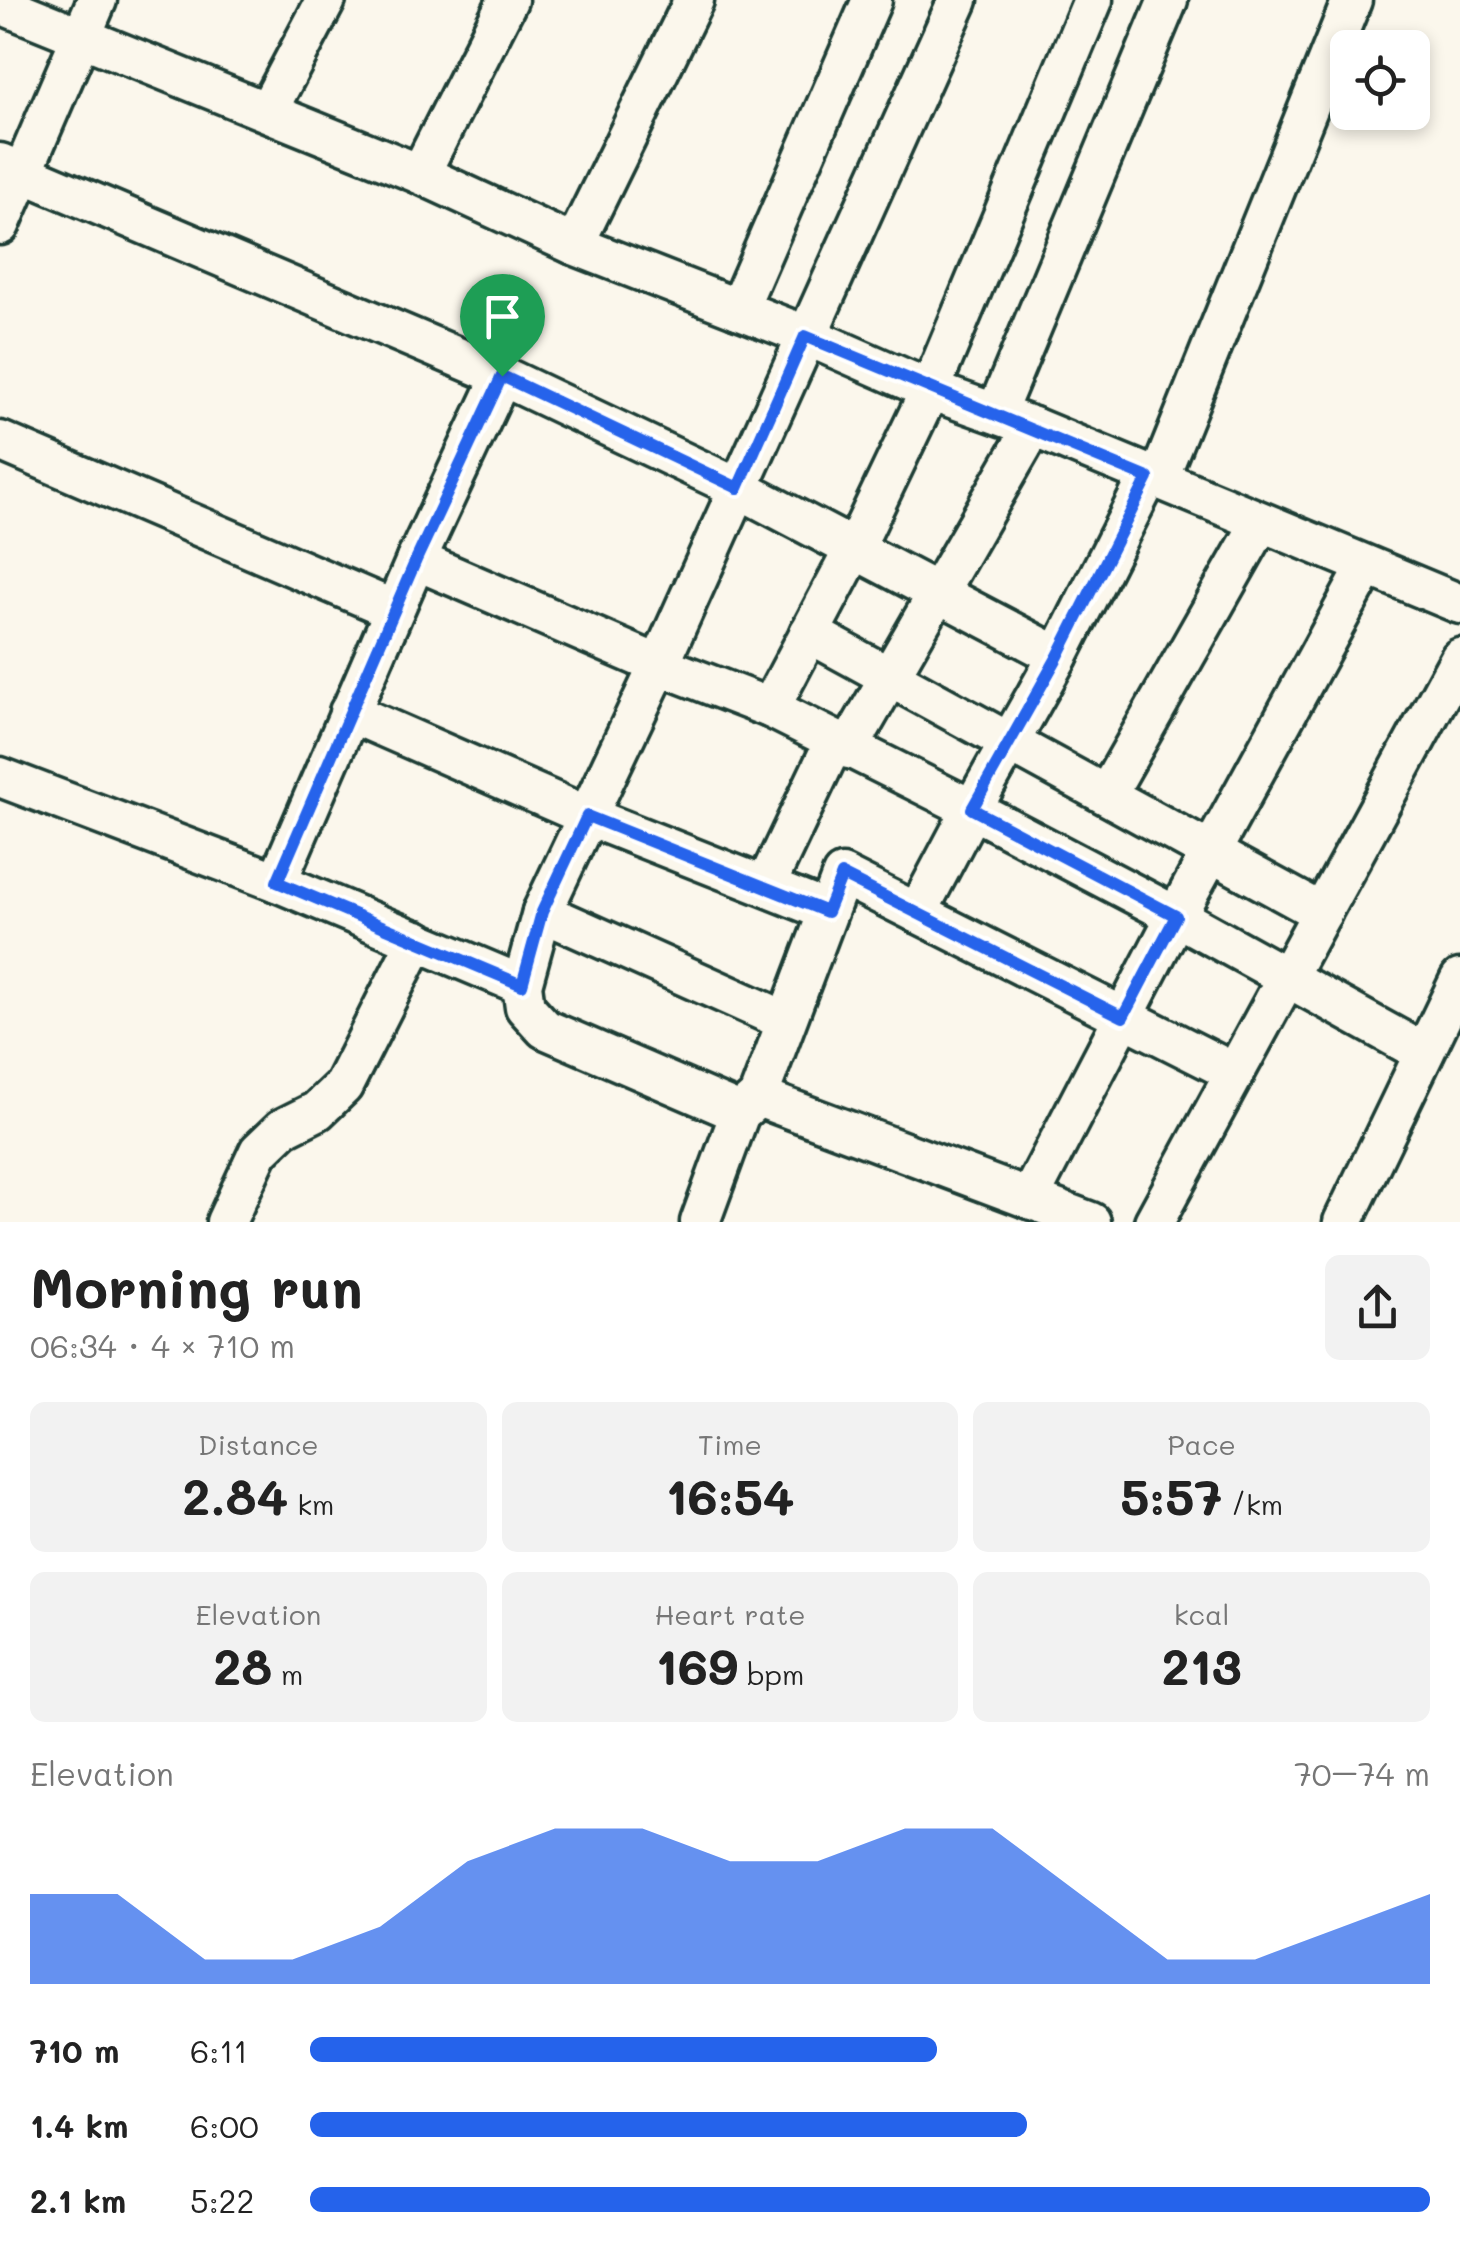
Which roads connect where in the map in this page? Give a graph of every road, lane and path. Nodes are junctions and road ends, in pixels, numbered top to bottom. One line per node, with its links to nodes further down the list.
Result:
1 (326, 0): 11 (street)
2 (508, 0): 13 (street)
3 (694, 0): 15 (street)
4 (872, 0): 16 (street)
5 (958, 0): 17 (street)
6 (1093, 0): 19 (street)
7 (1168, 0): 20 (street)
8 (1352, 0): 23 (street)
9 (0, 4): 10 (street)
10 (89, 17): 11 (street); 12 (street)
11 (268, 110): 13 (street)
12 (12, 168): 14 (street); 18 (street)
13 (420, 174): 15 (street)
14 (0, 226)
15 (574, 244): 16 (street)
16 (738, 309): 17 (street)
17 (805, 336): 19 (street); 24 (street)
18 (502, 376): 24 (street); 27 (street)
19 (930, 390): 20 (street); 26 (street)
20 (996, 412): 21 (street)
21 (1032, 428): 23 (street); 29 (street)
22 (0, 440): 31 (street)
23 (1153, 479): 25 (street); 33 (street)
24 (738, 488): 26 (street); 35 (street)
25 (1260, 522): 28 (street); 42 (street)
26 (854, 549): 29 (street); 32 (street)
27 (416, 560): 31 (street); 35 (street)
28 (1367, 566): 30 (street); 45 (street)
29 (938, 593): 33 (street); 36 (street)
30 (1460, 604)
31 (394, 610): 38 (street)
32 (810, 633): 36 (street); 37 (street)
33 (1058, 656): 39 (street)
34 (1460, 658): 51 (street)
35 (659, 664): 37 (street); 44 (street)
36 (890, 676): 39 (street); 40 (street)
37 (770, 708): 40 (street)
38 (349, 712): 44 (street); 46 (street)
39 (1008, 741): 42 (street); 43 (street)
40 (841, 745): 43 (street); 47 (street)
41 (0, 776): 46 (street)
42 (1107, 794): 45 (street)
43 (972, 809): 50 (street); 52 (street)
44 (587, 816): 47 (street); 48 (street)
45 (1214, 852): 51 (street); 52 (street)
46 (277, 882): 53 (street)
47 (766, 885): 49 (street)
48 (542, 912): 56 (street); 58 (street)
49 (827, 912): 50 (street); 58 (street)
50 (918, 913): 57 (street)
51 (1322, 913): 54 (street)
52 (1176, 916): 54 (street); 57 (street)
53 (417, 940): 56 (street); 63 (street)
54 (1286, 978): 59 (street); 60 (street)
55 (1460, 979): 59 (street)
56 (522, 985): 61 (street)
57 (1123, 1017): 60 (street); 62 (street)
58 (786, 1020): 61 (street)
59 (1424, 1053): 67 (street)
60 (1235, 1073): 66 (street)
61 (749, 1105): 62 (street); 64 (street)
62 (1028, 1199): 65 (street)
63 (226, 1222)
64 (700, 1222)
65 (1091, 1222)
66 (1154, 1222)
67 (1343, 1222)

